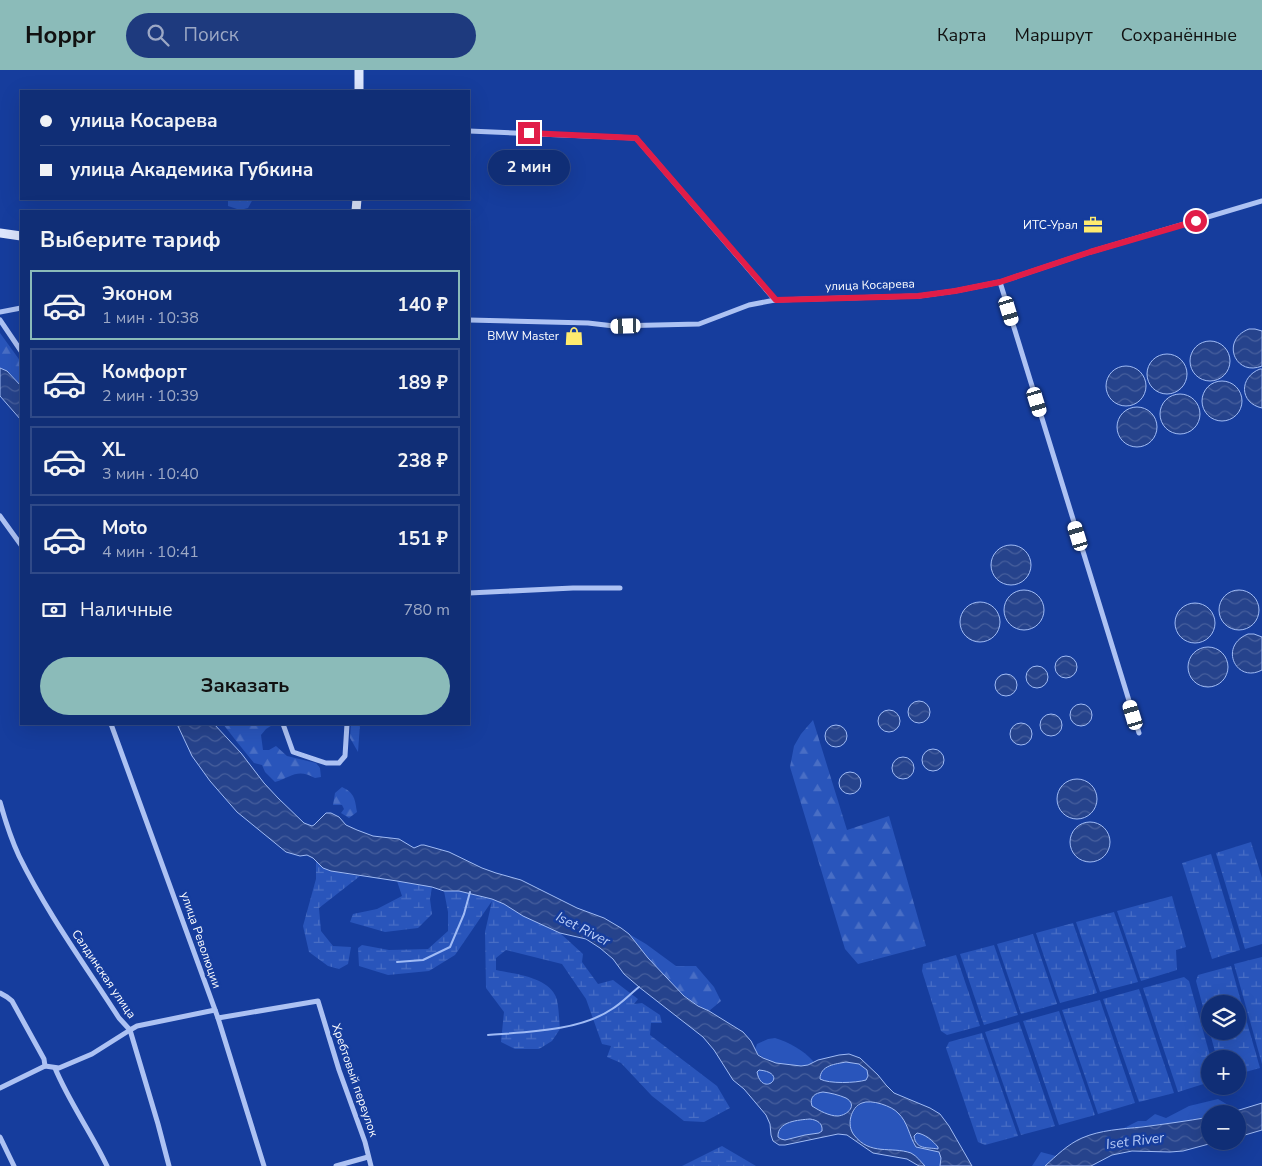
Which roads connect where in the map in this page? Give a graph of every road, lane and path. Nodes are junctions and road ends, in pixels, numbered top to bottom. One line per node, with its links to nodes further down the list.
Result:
1 (359, 70): 2 (street)
2 (359, 90)
3 (470, 131): 8 (street)
4 (1262, 202): 7 (street, улица Косарева)
5 (0, 233): 6 (street)
6 (20, 236)
7 (1000, 282): 8 (street, улица Косарева); 21 (street)
8 (776, 300): 12 (street, улица Косарева)
9 (20, 308): 10 (street)
10 (0, 312)
11 (0, 320): 13 (street)
12 (470, 320)
13 (20, 350)
14 (0, 516): 15 (street)
15 (20, 544)
16 (620, 588): 17 (street)
17 (470, 593)
18 (111, 725): 24 (street, улица Революции)
19 (283, 725): 20 (street)
20 (347, 725)
21 (1139, 733)
22 (0, 802): 26 (street, Салдинская улица)
23 (0, 993): 27 (street)
24 (214, 1010): 25 (street, улица Революции); 26 (street)
25 (218, 1018): 31 (street, Хребтовый переулок); 35 (street, улица Революции)
26 (130, 1030): 28 (street); 34 (street, Салдинская улица)
27 (44, 1066): 28 (street); 29 (street)
28 (55, 1068): 33 (street)
29 (0, 1088)
30 (0, 1137): 32 (street)
31 (368, 1157): 36 (street); 37 (street, Хребтовый переулок)
32 (14, 1166)
33 (107, 1166)
34 (169, 1166)
35 (264, 1166)
36 (336, 1166)
37 (371, 1166)

